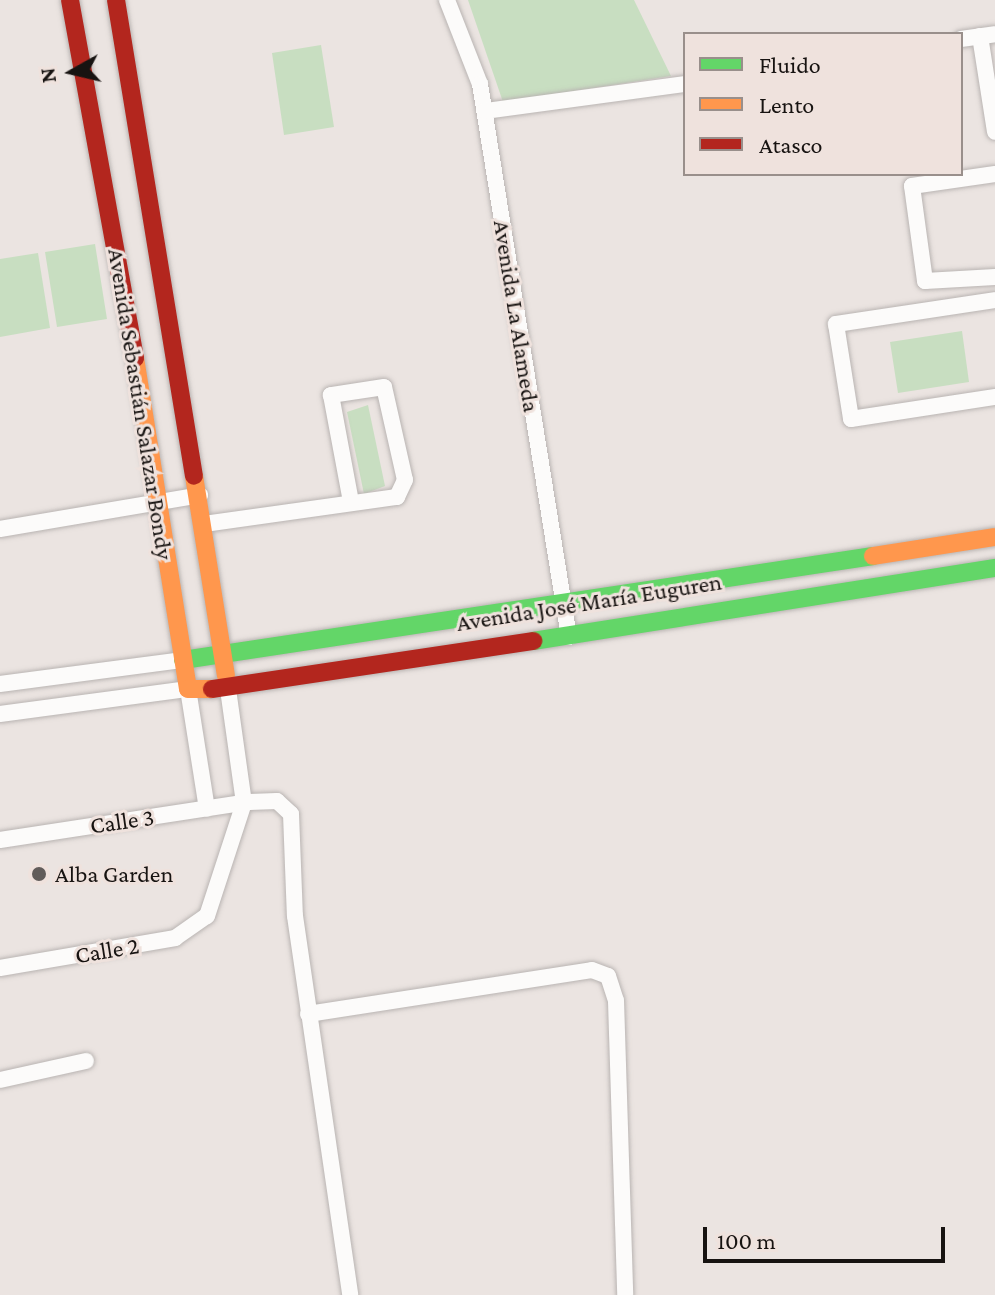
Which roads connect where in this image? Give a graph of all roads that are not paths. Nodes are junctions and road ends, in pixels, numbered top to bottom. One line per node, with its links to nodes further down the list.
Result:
1 (70, 0): 15 (street, Avenida Sebastián Salazar Bondy)
2 (116, 0): 13 (street, Avenida Sebastián Salazar Bondy)
3 (447, 0): 7 (street, Avenida La Alameda)
4 (988, 35): 5 (street); 8 (street)
5 (963, 39)
6 (683, 84): 7 (street)
7 (485, 111): 20 (street, Avenida La Alameda)
8 (995, 132)
9 (995, 174): 10 (street)
10 (995, 277)
11 (995, 300): 12 (street)
12 (995, 397)
13 (200, 495): 15 (street); 16 (street, Avenida Sebastián Salazar Bondy)
14 (351, 502): 14 (street); 16 (street)
15 (155, 503): 17 (street); 23 (street, Avenida Sebastián Salazar Bondy)
16 (204, 524): 22 (street, Avenida Sebastián Salazar Bondy)
17 (0, 529)
18 (995, 537): 20 (street, Avenida José María Euguren)
19 (995, 568): 21 (street, Avenida José María Euguren)
20 (563, 607): 21 (street, Avenida La Alameda); 22 (street, Avenida José María Euguren)
21 (569, 637): 27 (street, Avenida José María Euguren)
22 (225, 659): 23 (street, Avenida José María Euguren); 27 (street, Avenida Sebastián Salazar Bondy)
23 (183, 660): 24 (street); 26 (street, Avenida Sebastián Salazar Bondy)
24 (41, 678): 25 (street); 28 (street)
25 (0, 684)
26 (188, 689): 27 (street, Avenida José María Euguren); 28 (street); 31 (street, Avenida Sebastián Salazar Bondy)
27 (228, 689): 30 (street, Avenida Sebastián Salazar Bondy)
28 (45, 708): 29 (street)
29 (0, 714)
30 (244, 803): 31 (street, Calle 3); 33 (street, Calle 2); 34 (street, Calle 3)
31 (207, 809): 32 (street, Calle 3)
32 (0, 840)
33 (0, 968)
34 (308, 1014): 37 (street, Calle 3); 38 (street)
35 (86, 1061): 36 (street)
36 (0, 1080)
37 (350, 1295)
38 (625, 1295)

